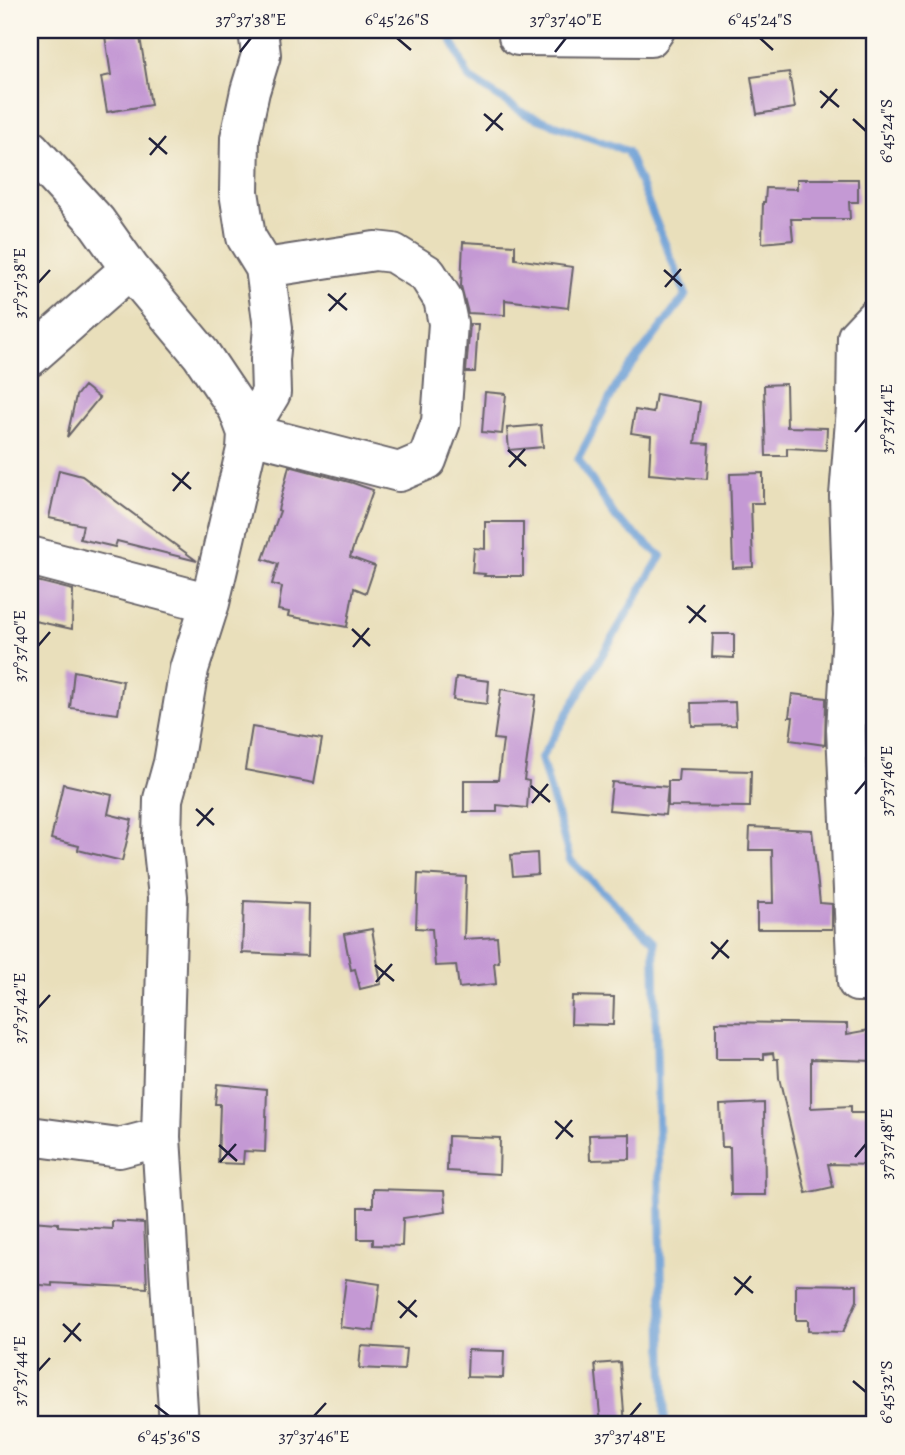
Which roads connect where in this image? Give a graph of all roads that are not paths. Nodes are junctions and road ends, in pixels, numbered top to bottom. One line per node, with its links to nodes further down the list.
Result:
1 (258, 30): 5 (street)
2 (654, 30): 3 (street)
3 (518, 36)
4 (30, 149): 6 (street)
5 (265, 268): 9 (street); 9 (street)
6 (130, 269): 8 (street); 9 (street)
7 (875, 318): 12 (street)
8 (30, 357)
9 (247, 433): 11 (street)
10 (30, 556): 11 (street)
11 (210, 603): 14 (street)
12 (875, 982)
13 (30, 1136): 14 (street)
14 (161, 1136): 15 (street)
15 (179, 1425)

